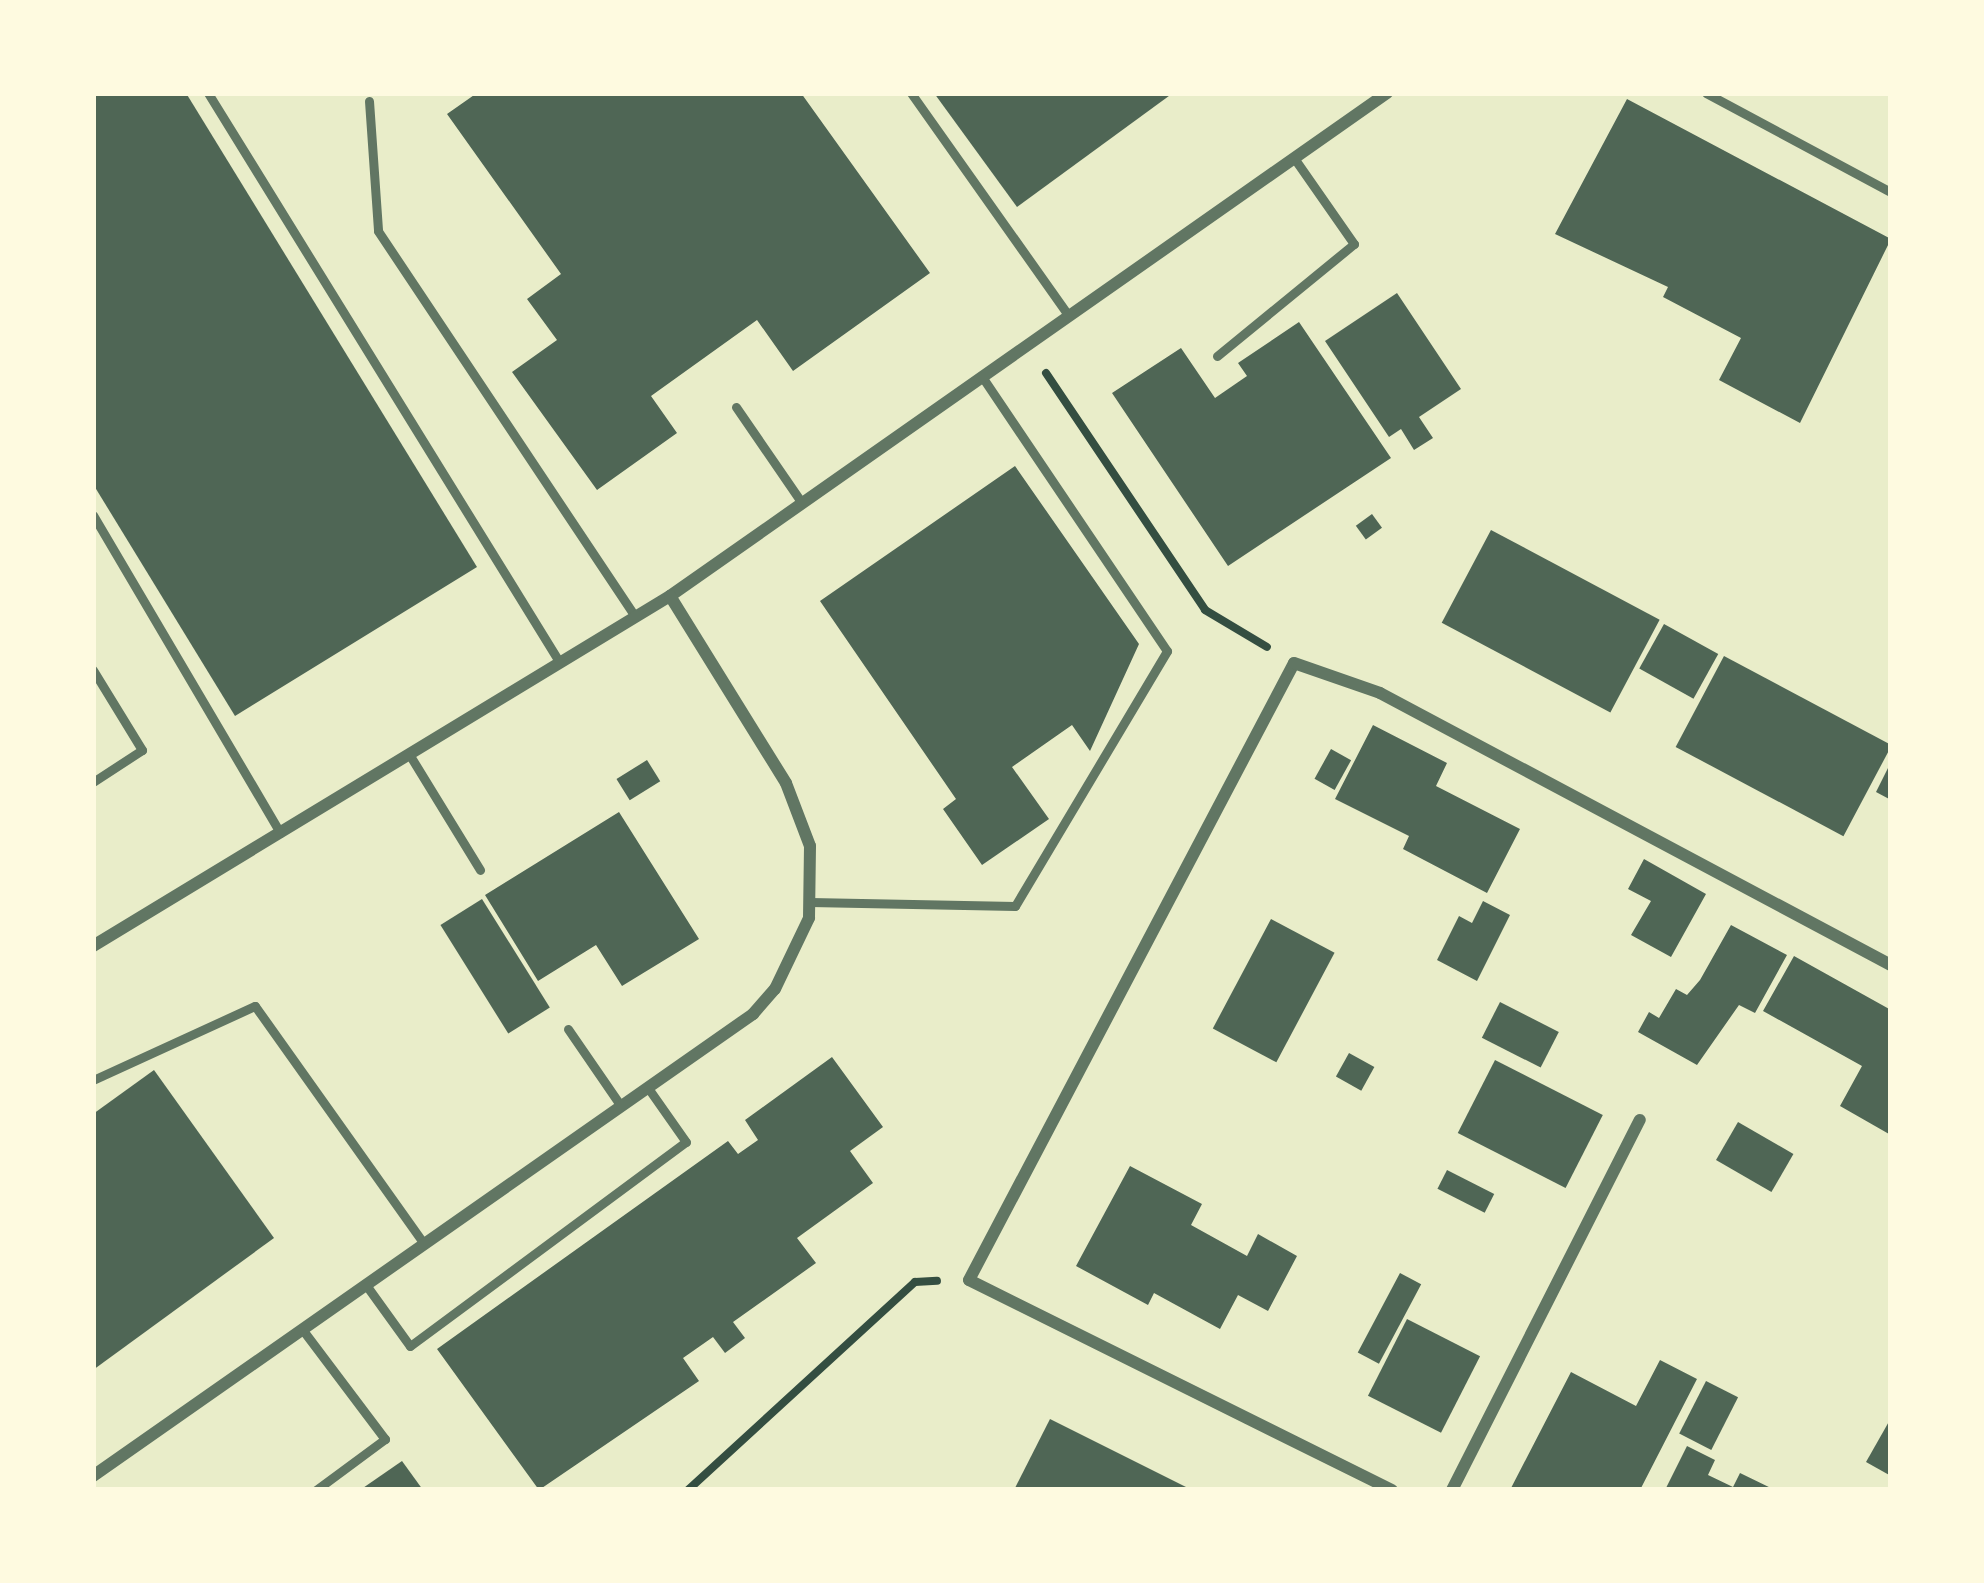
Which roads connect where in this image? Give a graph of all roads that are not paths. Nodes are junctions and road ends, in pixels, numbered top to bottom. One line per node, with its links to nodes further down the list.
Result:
1 (208, 93): 16 (lane)
2 (911, 93): 8 (lane)
3 (1387, 93): 6 (street)
4 (1706, 93): 7 (lane)
5 (369, 101): 15 (lane)
6 (1294, 158): 8 (street); 9 (lane)
7 (1891, 192)
8 (1069, 316): 10 (street)
9 (1217, 356)
10 (982, 377): 12 (street); 22 (lane)
11 (736, 407): 12 (lane)
12 (802, 503): 14 (street)
13 (93, 514): 20 (lane)
14 (670, 596): 15 (street); 22 (street)
15 (635, 617): 16 (street)
16 (560, 663): 18 (street)
17 (93, 670): 19 (lane)
18 (410, 754): 20 (street); 21 (lane)
19 (93, 782)
20 (280, 833): 23 (street)
21 (480, 870)
22 (810, 902): 27 (street)
23 (93, 946)
24 (1891, 965): 35 (street)
25 (568, 1029): 28 (lane)
26 (93, 1080): 30 (lane)
27 (648, 1088): 28 (street); 31 (lane)
28 (621, 1106): 30 (street)
29 (1640, 1120): 36 (street)
30 (424, 1244): 31 (street)
31 (366, 1285): 32 (street)
32 (302, 1329): 33 (street); 34 (lane)
33 (93, 1476)
34 (316, 1490)
35 (1392, 1490)
36 (1452, 1490)

